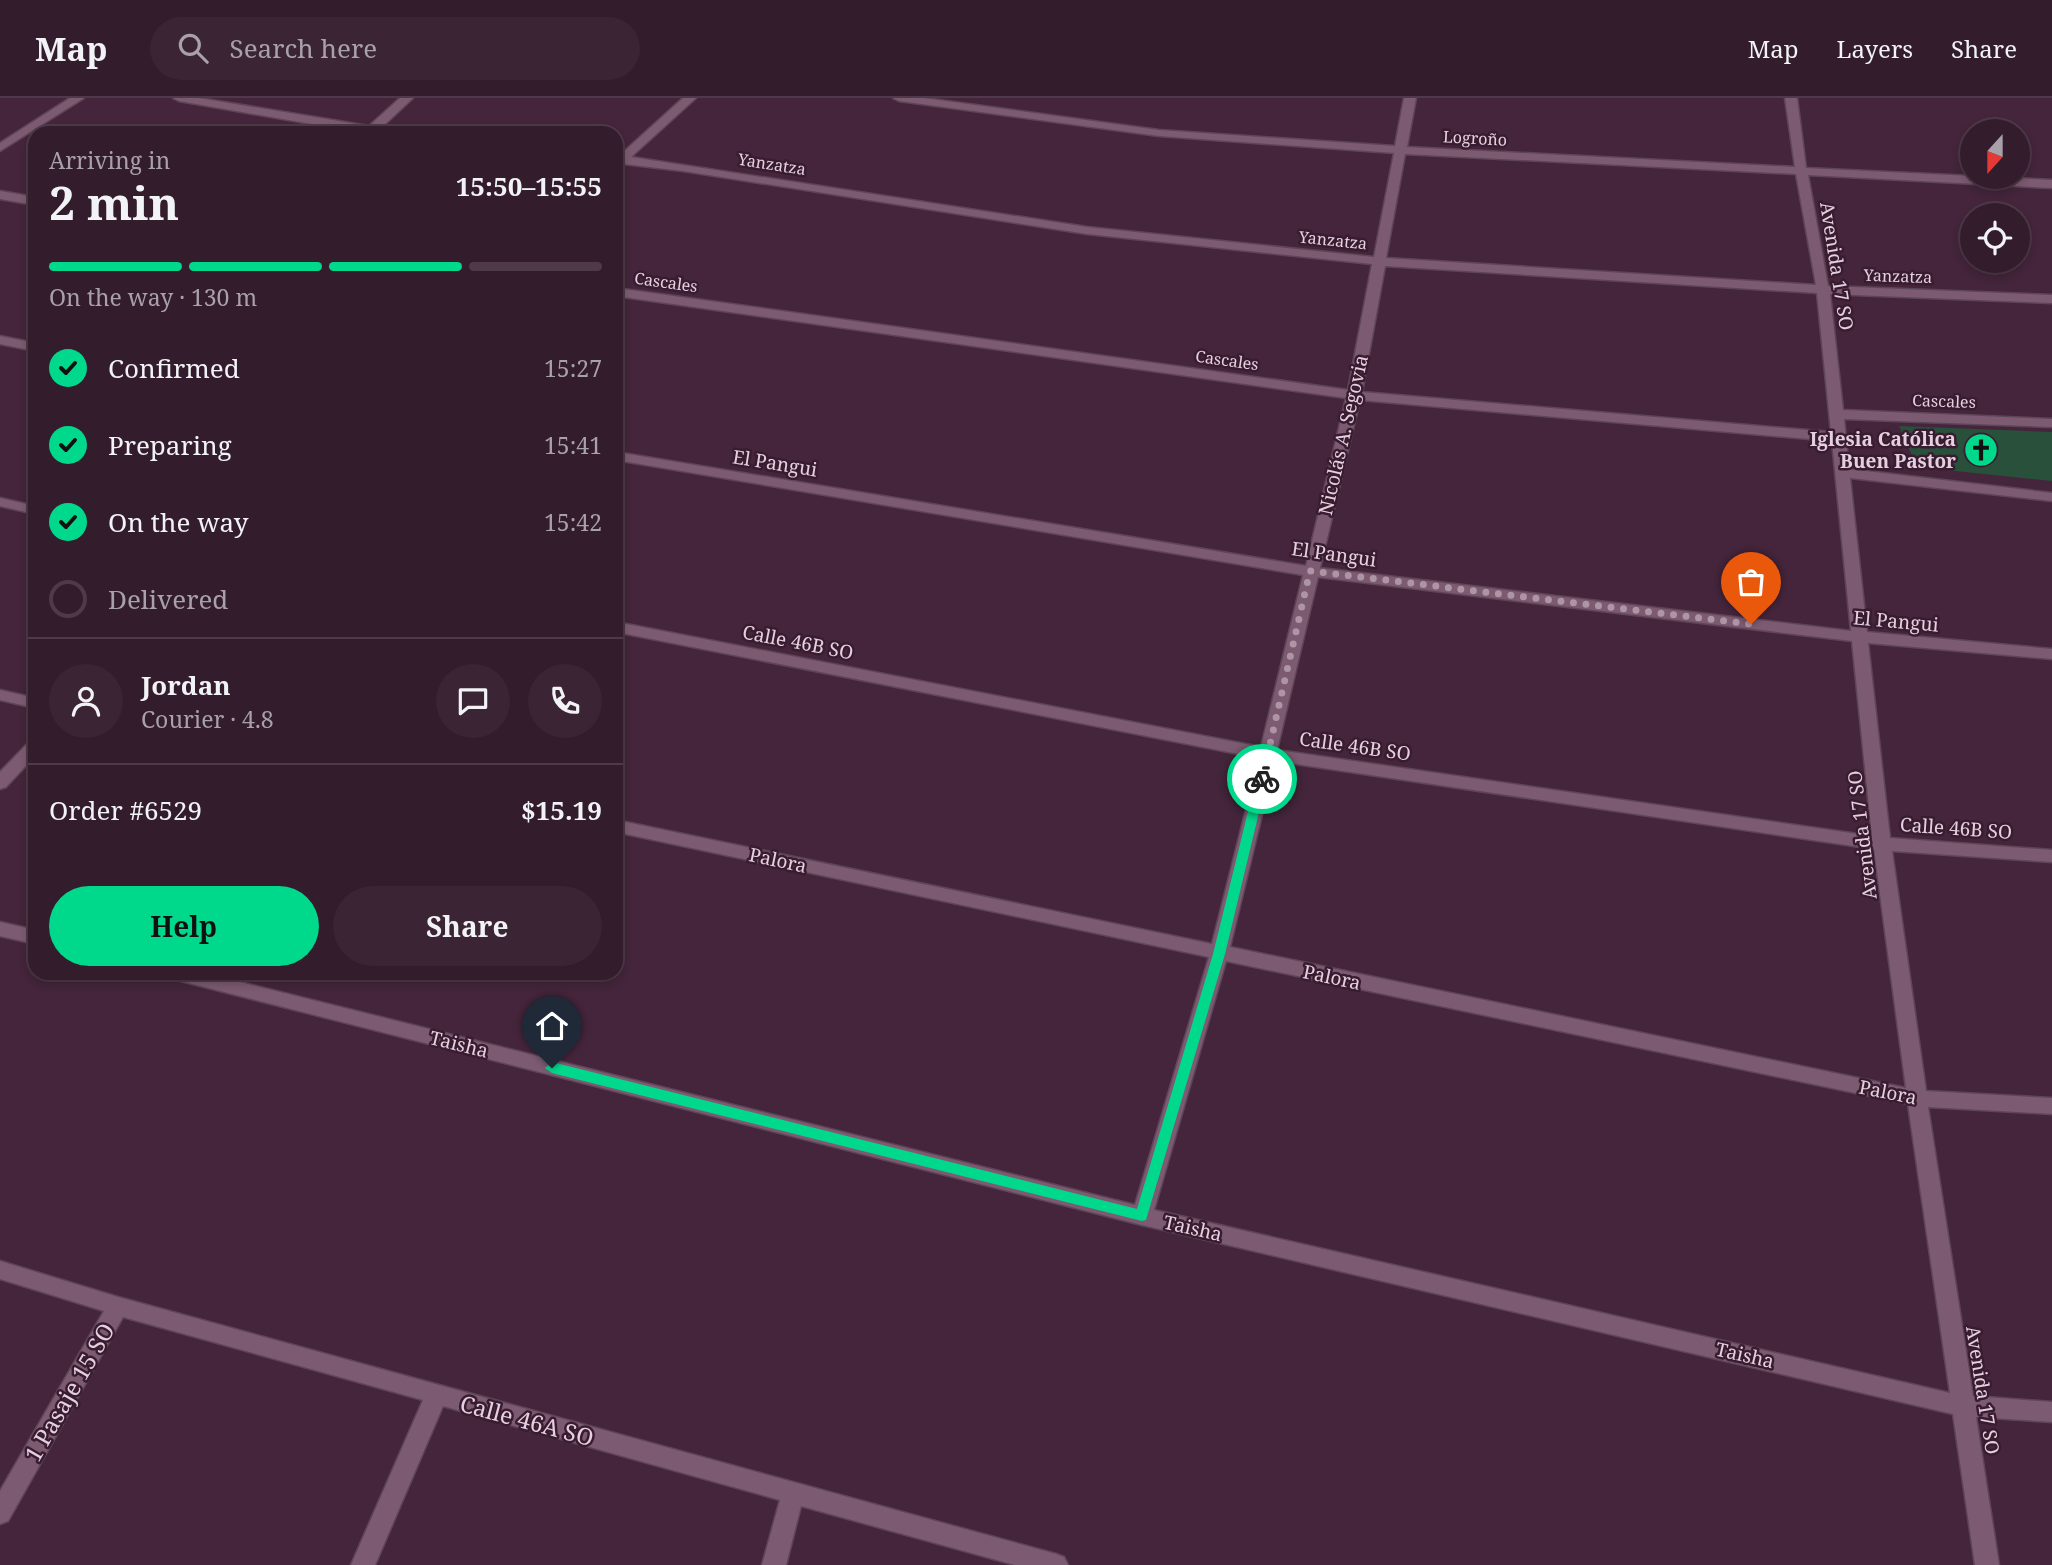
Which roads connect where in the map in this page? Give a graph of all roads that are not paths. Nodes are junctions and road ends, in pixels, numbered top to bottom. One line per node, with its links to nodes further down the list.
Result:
1 (78, 98): 8 (street)
2 (179, 98): 9 (street)
3 (407, 98): 10 (street)
4 (690, 98): 14 (street)
5 (899, 98): 13 (street, Logroño)
6 (1410, 98): 13 (street, Nicolás A. Segovia)
7 (1791, 98): 16 (street, Avenida 17 SO)
8 (34, 126)
9 (336, 126)
10 (377, 126)
11 (28, 130): 12 (street)
12 (0, 148)
13 (1401, 150): 16 (street, Logroño); 20 (street, Nicolás A. Segovia)
14 (623, 157)
15 (623, 162): 20 (street, Yanzatza)
16 (1801, 171): 17 (street, Logroño); 21 (street, Avenida 17 SO)
17 (2052, 184)
18 (0, 195): 19 (street)
19 (28, 200)
20 (1381, 262): 21 (street, Yanzatza); 26 (street, Nicolás A. Segovia)
21 (1823, 291): 23 (street, Yanzatza); 27 (street, Avenida 17 SO)
22 (623, 293): 26 (street, Cascales)
23 (2052, 299)
24 (0, 340): 25 (street)
25 (28, 346)
26 (1354, 395): 29 (street, Cascales); 35 (street, Nicolás A. Segovia)
27 (1835, 414): 28 (street, Cascales); 29 (street, Avenida 17 SO)
28 (2052, 423)
29 (1837, 437): 31 (street, Avenida 17 SO)
30 (623, 457): 35 (street, El Pangui)
31 (1843, 473): 32 (street); 37 (street, Avenida 17 SO)
32 (2052, 497)
33 (0, 502): 34 (street)
34 (28, 508)
35 (1310, 571): 37 (street, El Pangui); 42 (street, Nicolás A. Segovia)
36 (623, 629): 42 (street, Calle 46B SO)
37 (1862, 637): 38 (street, El Pangui); 45 (street, Avenida 17 SO)
38 (2052, 654)
39 (0, 695): 40 (street)
40 (28, 701)
41 (28, 753): 43 (street)
42 (1268, 754): 45 (street, Calle 46B SO); 49 (street, Nicolás A. Segovia)
43 (0, 783)
44 (623, 827): 49 (street, Palora)
45 (1882, 844): 46 (street, Calle 46B SO); 51 (street, Avenida 17 SO)
46 (2052, 856)
47 (0, 929): 48 (street)
48 (28, 935)
49 (1219, 954): 51 (street, Palora); 53 (street, Nicolás A. Segovia)
50 (204, 980): 53 (street, Taisha)
51 (1917, 1098): 52 (street, Palora); 57 (street, Avenida 17 SO)
52 (2052, 1106)
53 (1142, 1216): 57 (street, Taisha)
54 (0, 1270): 55 (street, Calle 46A SO)
55 (118, 1307): 56 (street, Calle 46A SO); 60 (street, 1 Pasaje 15 SO)
56 (436, 1395): 59 (street, Calle 46A SO); 61 (street)
57 (1964, 1406): 58 (street, Taisha); 64 (street, Avenida 17 SO)
58 (2052, 1412)
59 (793, 1493): 62 (street); 63 (street, Calle 46A SO)
60 (0, 1513)
61 (363, 1565)
62 (774, 1565)
63 (1056, 1565)
64 (1987, 1565)

